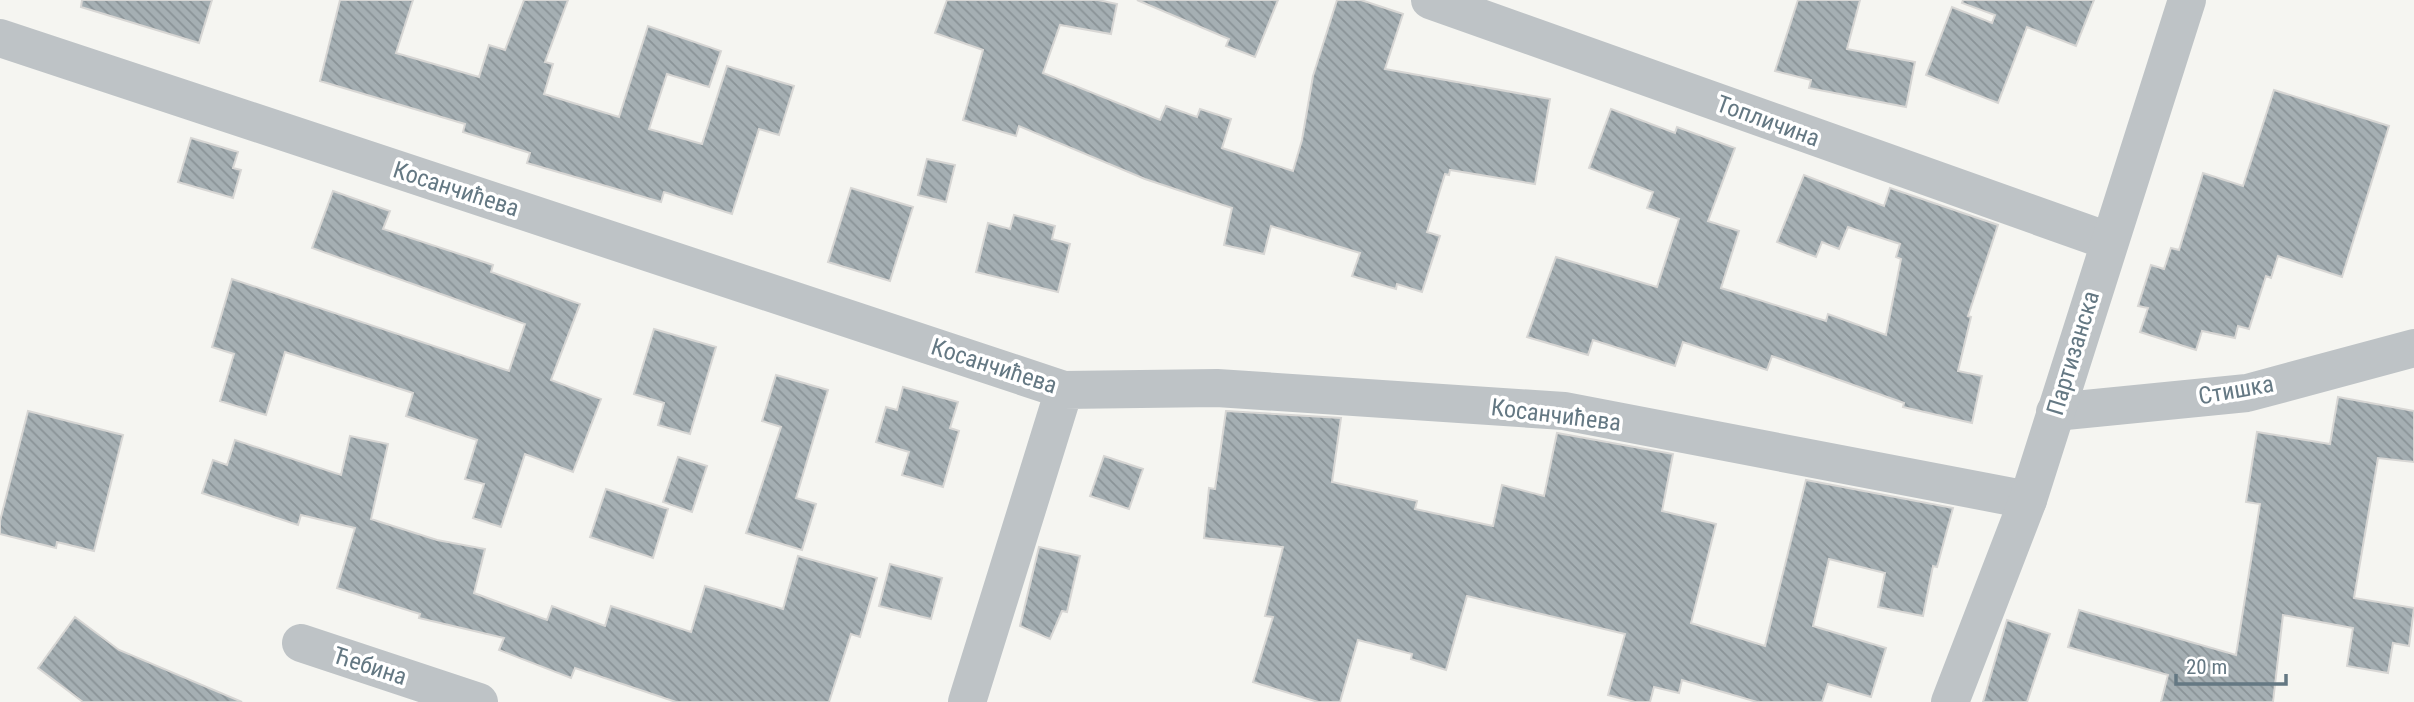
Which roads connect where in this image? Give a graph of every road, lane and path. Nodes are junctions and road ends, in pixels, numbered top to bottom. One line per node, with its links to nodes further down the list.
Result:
1 (1430, 0): 4 (street, Топличина)
2 (2187, 0): 4 (street, Партизанска)
3 (0, 38): 6 (street, Косанчићева)
4 (2108, 242): 7 (street, Партизанска)
5 (2414, 348): 7 (street, Стишка)
6 (1063, 390): 8 (street, Косанчићева); 11 (street)
7 (2055, 412): 8 (street, Партизанска)
8 (2028, 500): 12 (street, Партизанска)
9 (301, 643): 10 (street, Ћебина)
10 (478, 702)
11 (967, 702)
12 (1950, 702)

